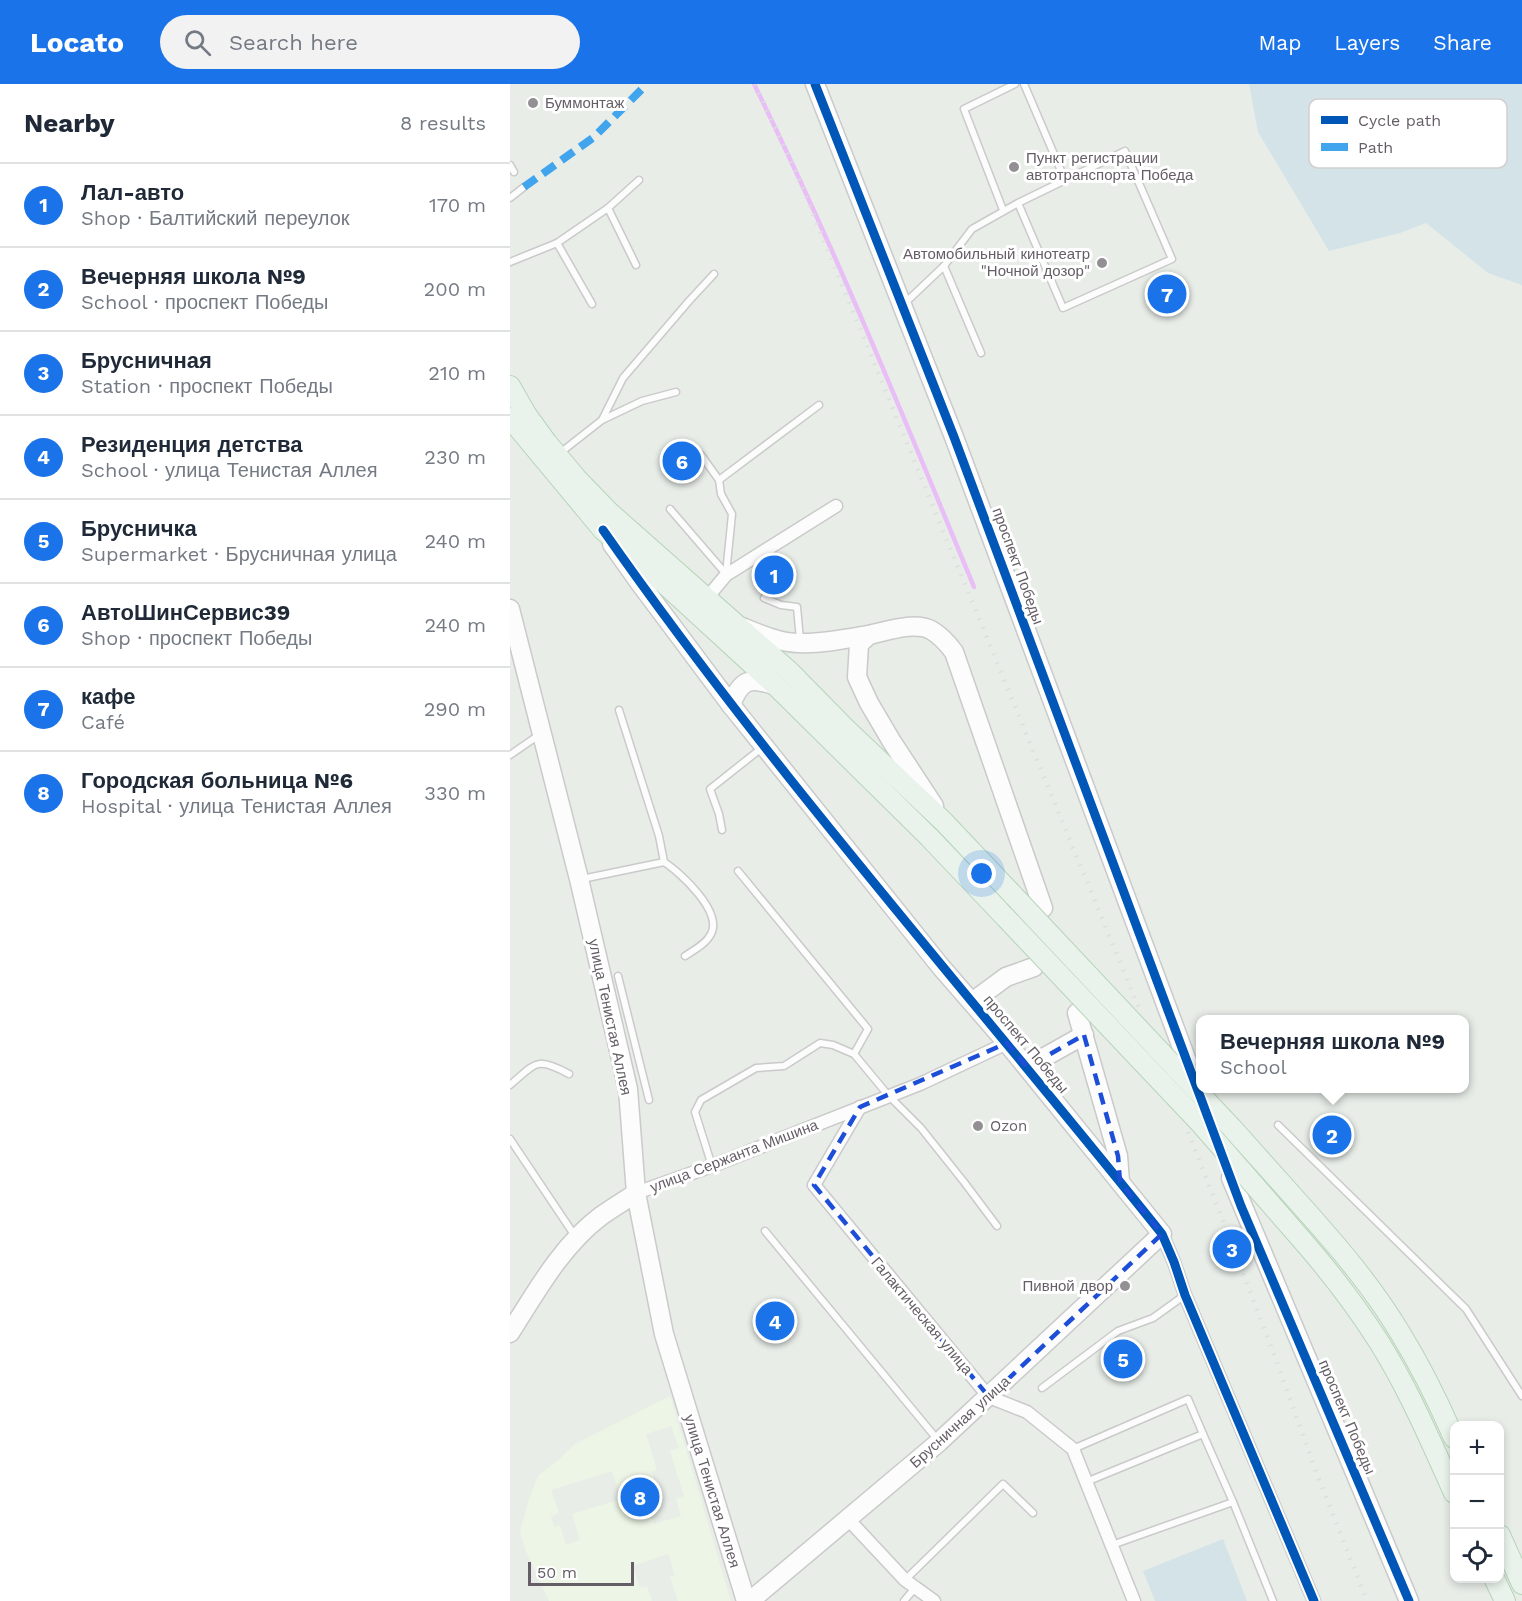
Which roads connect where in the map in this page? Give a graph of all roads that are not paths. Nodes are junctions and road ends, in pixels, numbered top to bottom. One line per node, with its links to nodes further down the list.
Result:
1 (815, 84): 17 (street, проспект Победы)
2 (1014, 84): 10 (lane)
3 (1024, 84): 5 (lane)
4 (639, 180): 9 (lane)
5 (1065, 180): 8 (lane); 8 (lane)
6 (524, 187): 7 (lane)
7 (510, 198)
8 (1017, 203): 10 (lane)
9 (608, 208): 11 (lane); 13 (lane)
10 (1003, 210): 14 (lane)
11 (557, 243): 12 (lane); 16 (lane)
12 (510, 262)
13 (636, 265)
14 (944, 266): 17 (lane); 18 (lane)
15 (714, 274): 23 (lane)
16 (592, 304)
17 (902, 305): 57 (street, проспект Победы)
18 (981, 353)
19 (510, 386): 25 (main road)
20 (676, 392): 23 (lane)
21 (819, 405): 26 (lane)
22 (510, 418): 29 (main road)
23 (602, 420): 25 (lane)
24 (701, 454): 26 (lane)
25 (557, 455): 31 (main road)
26 (719, 480): 30 (lane)
27 (836, 506): 30 (street)
28 (670, 509): 30 (lane)
29 (603, 530): 37 (main road); 38 (street, проспект Победы)
30 (726, 575): 31 (street)
31 (707, 598): 34 (main road)
32 (764, 598): 36 (lane)
33 (510, 609): 40 (street, улица Тенистая Аллея)
34 (737, 625): 36 (street); 43 (main road)
35 (868, 635): 36 (street); 43 (street); 48 (street)
36 (800, 644)
37 (776, 686): 38 (street); 87 (main road, bridge)
38 (731, 705): 41 (street, проспект Победы)
39 (619, 710): 45 (lane)
40 (542, 733): 42 (lane); 47 (street, улица Тенистая Аллея)
41 (764, 747): 44 (lane); 52 (street, проспект Победы)
42 (510, 755)
43 (944, 822): 62 (main road, bridge)
44 (722, 830)
45 (664, 862): 47 (lane); 49 (lane)
46 (738, 871): 56 (lane)
47 (579, 879): 61 (street, улица Тенистая Аллея)
48 (1043, 908)
49 (685, 956)
50 (1034, 967): 52 (street, проспект Победы)
51 (618, 975): 61 (lane)
52 (972, 1002): 55 (street, проспект Победы)
53 (1077, 1013): 54 (street)
54 (1084, 1035): 58 (street, проспект Победы); 71 (street)
55 (1007, 1043): 58 (street, проспект Победы); 64 (street, улица Сержанта Мишина)
56 (854, 1054): 64 (lane); 69 (lane)
57 (1187, 1061)
58 (1027, 1067): 71 (street, проспект Победы)
59 (569, 1074): 60 (lane)
60 (510, 1085)
61 (637, 1087): 65 (lane); 72 (street, улица Тенистая Аллея)
62 (1196, 1090)
63 (1199, 1093): 82 (main road, bridge)
64 (888, 1095): 66 (street, улица Сержанта Мишина); 73 (lane)
65 (649, 1100)
66 (860, 1107): 69 (street, улица Сержанта Мишина); 81 (street, Галактическая улица)
67 (1278, 1125): 80 (lane)
68 (510, 1139): 76 (lane)
69 (712, 1166): 72 (street, улица Сержанта Мишина)
70 (1230, 1178): 102 (street, проспект Победы)
71 (1120, 1182): 75 (street, проспект Победы)
72 (636, 1193): 76 (street, улица Сержанта Мишина); 96 (street, улица Тенистая Аллея)
73 (997, 1226)
74 (765, 1231): 84 (lane)
75 (1162, 1234): 77 (street); 81 (street, Брусничная улица)
76 (577, 1238): 78 (street, улица Сержанта Мишина)
77 (1185, 1295): 79 (lane); 101 (street)
78 (510, 1333)
79 (1042, 1388)
80 (1522, 1396)
81 (989, 1397): 84 (street, Брусничная улица); 85 (street, Галактическая улица)
82 (1450, 1427)
83 (1203, 1434): 85 (lane); 86 (lane); 88 (lane)
84 (939, 1442): 90 (street, Брусничная улица)
85 (1073, 1449): 86 (street, Галактическая улица)
86 (1086, 1482): 92 (street, Галактическая улица)
87 (1450, 1483)
88 (1233, 1502): 92 (lane); 100 (lane)
89 (1033, 1513): 93 (lane)
90 (847, 1518): 93 (street); 96 (street, Брусничная улица)
91 (1504, 1544): 95 (main road)
92 (1111, 1545): 99 (street, Галактическая улица)
93 (910, 1583): 97 (lane); 98 (street)
94 (1496, 1583): 103 (main road)
95 (1522, 1584)
96 (748, 1601)
97 (904, 1601)
98 (934, 1601)
99 (1134, 1601)
100 (1273, 1601)
101 (1314, 1601)
102 (1409, 1601)
103 (1505, 1601)

